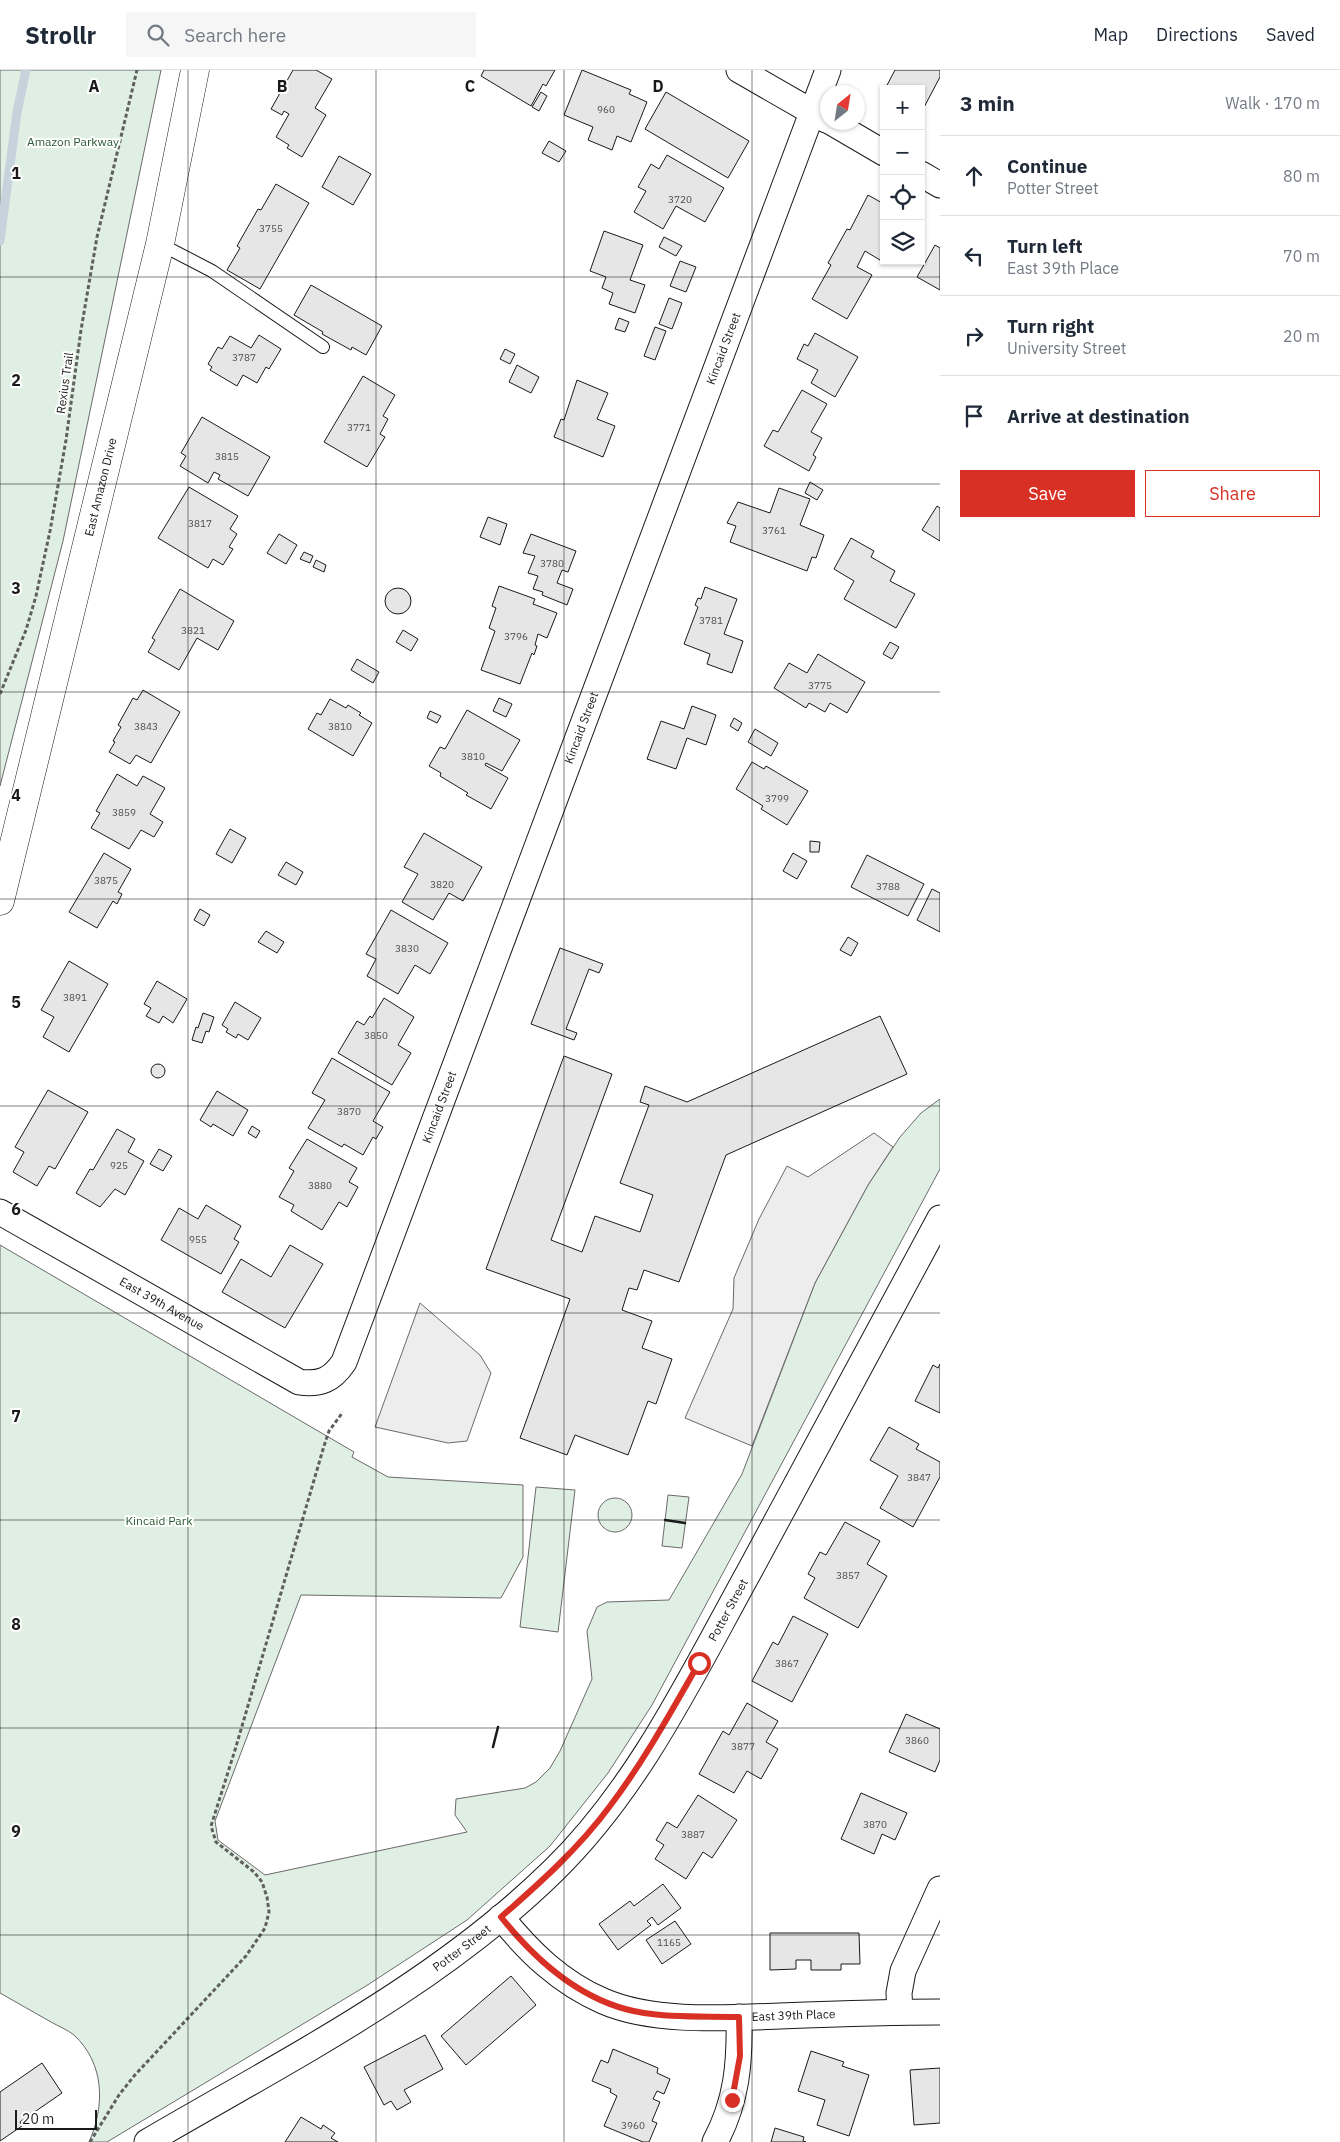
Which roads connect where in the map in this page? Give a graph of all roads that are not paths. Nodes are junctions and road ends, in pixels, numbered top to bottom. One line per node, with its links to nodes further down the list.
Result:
1 (195, 70): 11 (street, East Amazon Drive)
2 (740, 70): 5 (street)
3 (828, 70): 4 (street, Kincaid Street)
4 (827, 85)
5 (820, 116)
6 (820, 128): 16 (street, Kincaid Street)
7 (845, 130): 8 (street)
8 (880, 151)
9 (923, 175): 10 (street)
10 (940, 185)
11 (160, 244): 12 (lane); 13 (street, East Amazon Drive)
12 (322, 347)
13 (0, 901)
14 (0, 1212): 16 (street, East 39th Avenue)
15 (940, 1218): 18 (street, Potter Street)
16 (326, 1380)
17 (940, 1889): 19 (street)
18 (501, 1917): 21 (street, East 39th Place); 22 (street, Potter Street)
19 (900, 2012): 20 (street, East 39th Place); 21 (street, East 39th Place)
20 (940, 2012)
21 (739, 2017): 23 (street)
22 (147, 2142)
23 (715, 2142)

